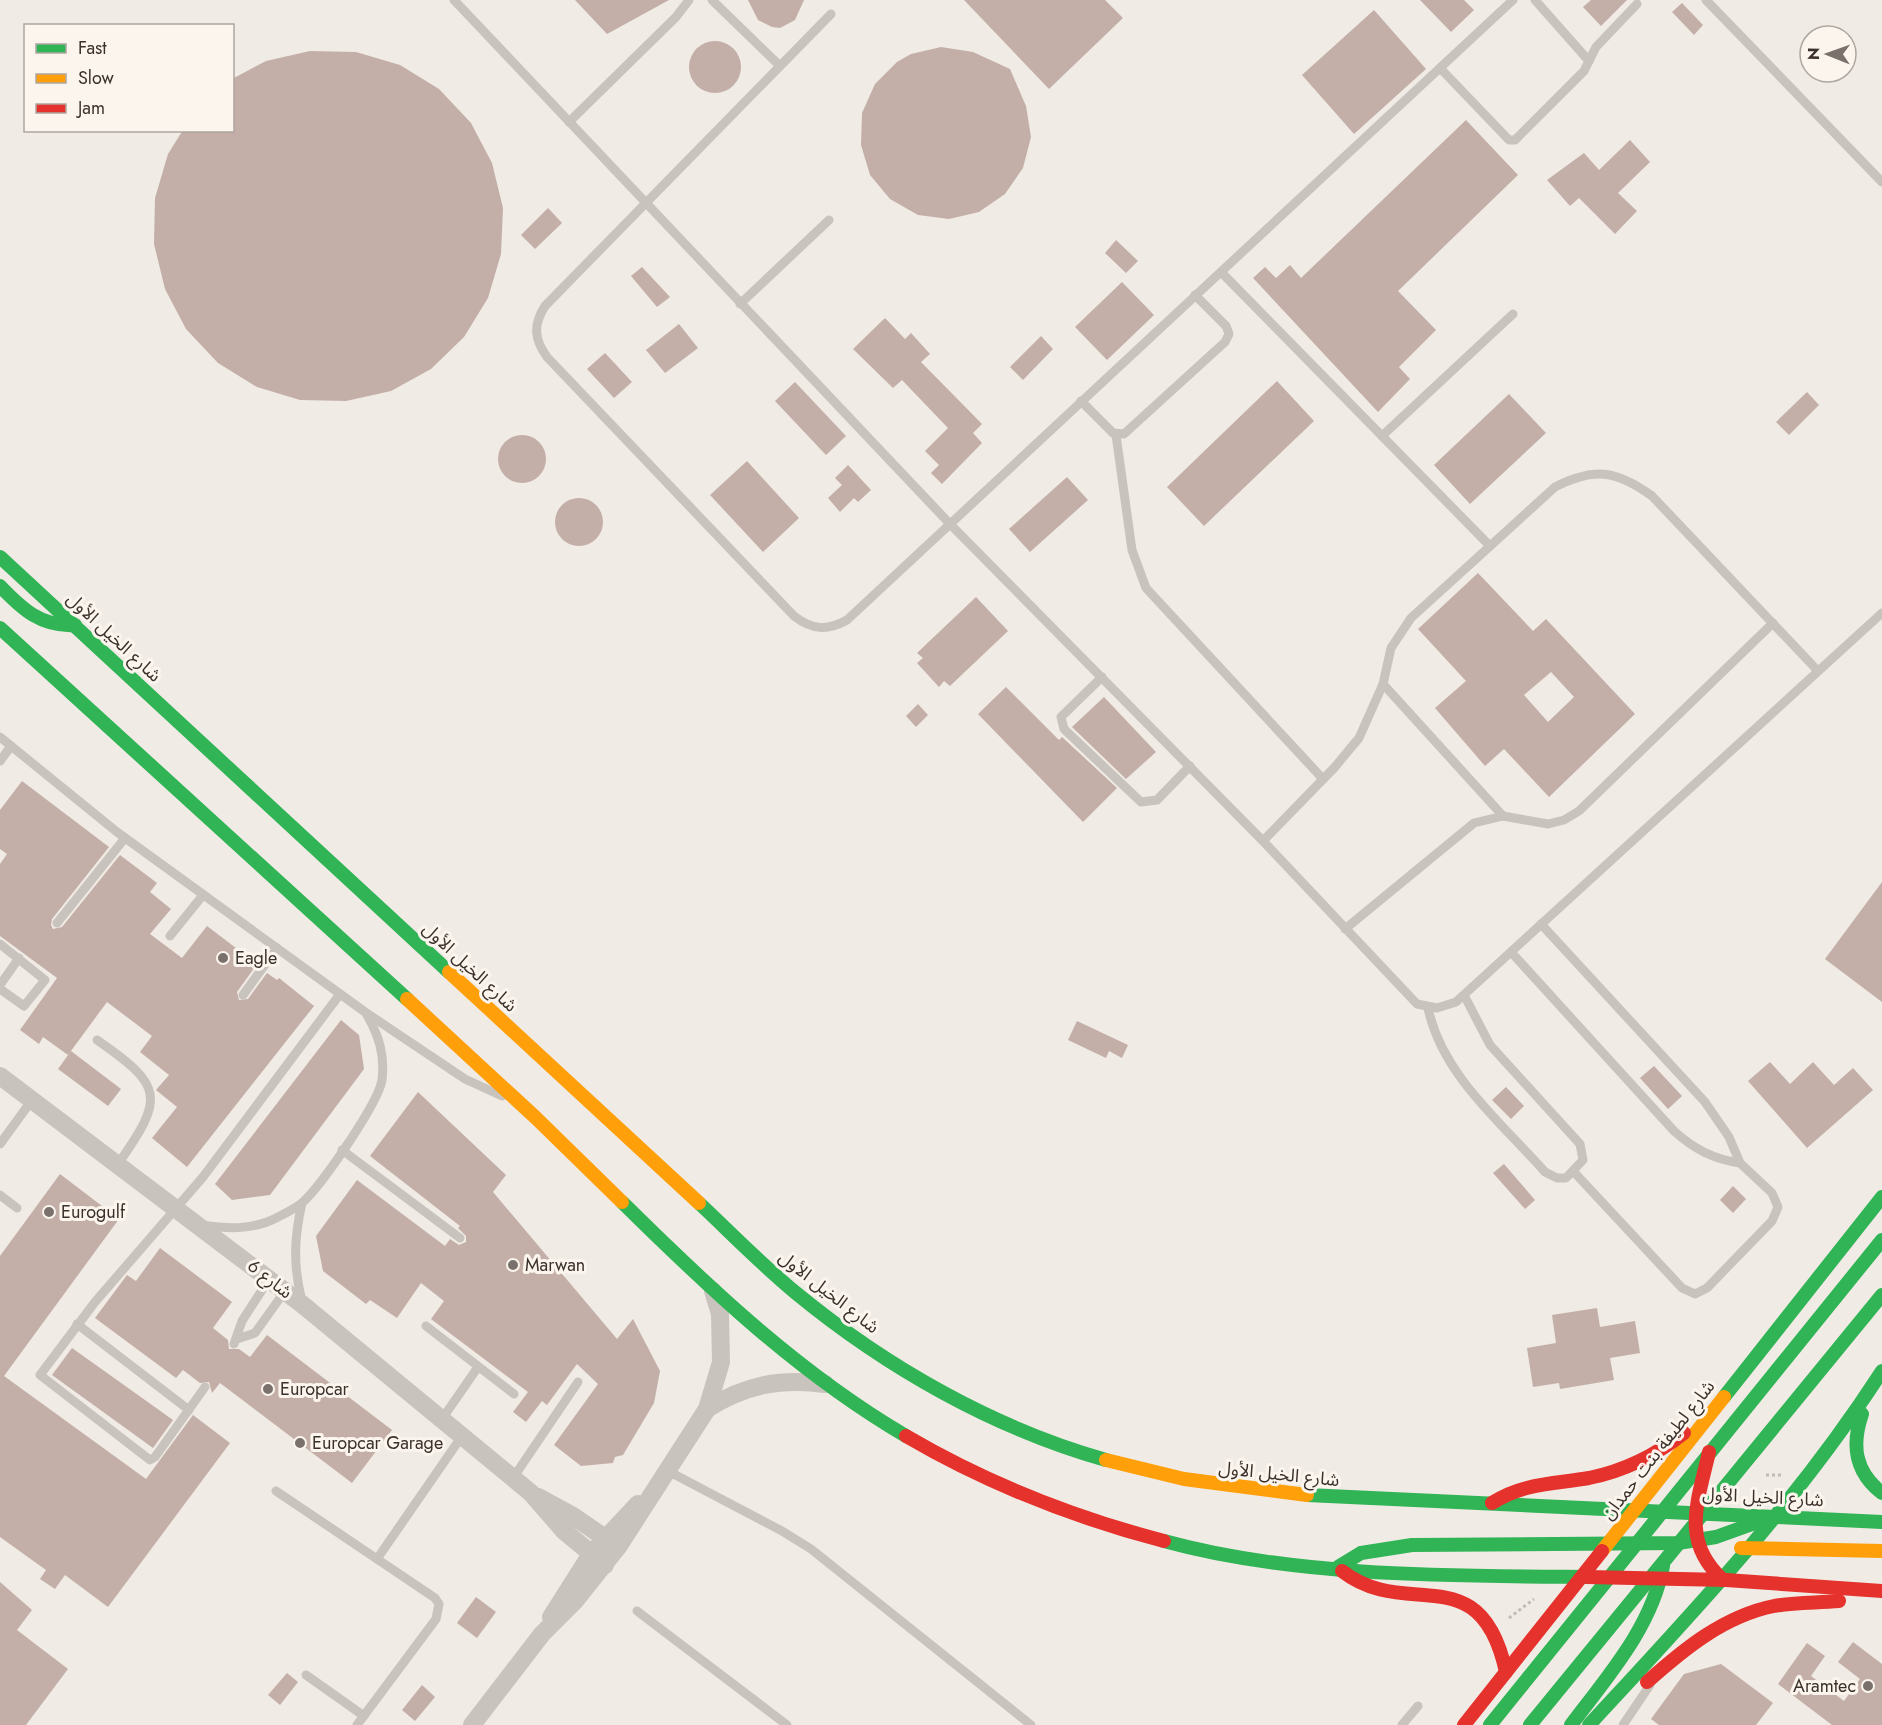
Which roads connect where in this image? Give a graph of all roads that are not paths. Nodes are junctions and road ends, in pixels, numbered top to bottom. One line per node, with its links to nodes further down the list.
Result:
1 (454, 0): 12 (lane)
2 (689, 0): 12 (lane)
3 (712, 0): 10 (lane)
4 (1513, 0): 11 (lane)
5 (1535, 0): 9 (lane)
6 (1706, 0): 13 (lane)
7 (1637, 4): 9 (lane)
8 (831, 14): 10 (lane)
9 (1589, 62): 11 (lane)
10 (780, 66): 14 (lane)
11 (1440, 68): 16 (lane)
12 (569, 122): 14 (lane)
13 (1882, 182)
14 (646, 204): 18 (lane); 23 (lane)
15 (829, 220): 18 (lane)
16 (1221, 272): 17 (lane); 22 (lane)
17 (1196, 295): 20 (lane); 21 (lane)
18 (740, 304): 23 (lane)
19 (1513, 314): 22 (lane)
20 (1081, 401): 21 (lane); 23 (lane)
21 (1116, 435): 38 (lane)
22 (1382, 436): 24 (lane)
23 (950, 524): 32 (lane)
24 (1490, 546): 28 (lane); 33 (lane)
25 (0, 557): 29 (main road, شارع الخيل الأول)
26 (0, 586): 29 (main road)
27 (1882, 613): 31 (lane)
28 (1773, 623): 31 (lane); 39 (lane)
29 (75, 626): 98 (main road, شارع الخيل الأول)
30 (0, 628): 59 (main road)
31 (1818, 671): 44 (lane)
32 (1102, 677): 37 (lane); 37 (lane)
33 (1383, 684): 38 (lane); 39 (lane)
34 (0, 737): 35 (lane)
35 (11, 746): 36 (lane); 40 (lane)
36 (0, 761)
37 (1190, 766): 41 (lane)
38 (1323, 779): 41 (lane)
39 (1503, 816): 45 (lane)
40 (125, 838): 42 (lane); 43 (lane)
41 (1263, 841): 45 (lane)
42 (203, 895): 46 (lane); 48 (lane)
43 (57, 923)
44 (1540, 924): 49 (lane); 63 (lane)
45 (1345, 929): 55 (lane)
46 (170, 936)
47 (0, 944): 50 (lane)
48 (277, 948): 52 (lane); 53 (lane)
49 (1511, 952): 54 (lane); 63 (lane)
50 (19, 958): 51 (lane); 51 (lane)
51 (0, 987)
52 (340, 994): 56 (lane); 70 (lane)
53 (243, 995)
54 (1464, 996): 55 (lane); 65 (lane)
55 (1428, 1008): 65 (lane)
56 (365, 1012): 59 (lane); 62 (lane)
57 (97, 1040): 64 (lane)
58 (0, 1076): 60 (street, شارع 6)
59 (516, 1099): 76 (main road)
60 (32, 1100): 61 (lane); 64 (street, شارع 6)
61 (0, 1144)
62 (342, 1150): 68 (lane); 72 (lane)
63 (1740, 1163): 65 (lane)
64 (118, 1164): 70 (street, شارع 6)
65 (1573, 1171)
66 (0, 1195): 69 (lane)
67 (1882, 1197): 88 (main road, شارع لطيفة بنت حمدان)
68 (302, 1203): 71 (lane); 78 (lane)
69 (17, 1208)
70 (177, 1209): 71 (street, شارع 6); 79 (lane)
71 (198, 1224): 74 (street, شارع 6)
72 (460, 1238)
73 (1882, 1240): 129 (main road)
74 (269, 1279): 75 (street, شارع 6); 75 (lane)
75 (285, 1291): 78 (street, شارع 6)
76 (713, 1291): 84 (main road); 89 (street)
77 (1882, 1295): 130 (main road)
78 (303, 1305): 91 (street, شارع 6)
79 (77, 1324): 90 (lane); 90 (lane)
80 (426, 1326): 81 (lane)
81 (478, 1367): 87 (lane); 91 (lane)
82 (1882, 1371): 85 (main road)
83 (578, 1382): 94 (lane)
84 (825, 1384): 89 (street); 111 (main road)
85 (1873, 1385): 97 (main road); 101 (main road)
86 (205, 1387): 90 (lane)
87 (514, 1394)
88 (1718, 1403): 98 (main road); 99 (main road, شارع لطيفة بنت حمدان); 100 (main road)
89 (706, 1409): 93 (street)
90 (189, 1410)
91 (442, 1419): 92 (street, شارع 6)
92 (462, 1436): 94 (street, شارع 6); 109 (lane)
93 (666, 1470): 103 (street); 126 (lane)
94 (513, 1478): 96 (street, شارع 6)
95 (276, 1491): 109 (lane)
96 (531, 1493): 103 (street, شارع 6); 110 (street, شارع 6)
97 (1882, 1493)
98 (1492, 1503): 99 (main road, شارع الخيل الأول)
99 (1636, 1508): 100 (main road, شارع الخيل الأول); 104 (main road, شارع لطيفة بنت حمدان); 106 (main road)
100 (1697, 1512): 101 (main road, شارع الخيل الأول); 105 (main road)
101 (1778, 1514): 102 (main road, شارع الخيل الأول); 105 (main road); 107 (main road)
102 (1882, 1522)
103 (611, 1542): 110 (street)
104 (1606, 1545): 106 (main road); 111 (main road); 112 (main road, شارع لطيفة بنت حمدان)
105 (1696, 1545): 106 (main road); 107 (main road); 114 (main road)
106 (1663, 1548): 112 (main road); 113 (main road)
107 (1750, 1548): 108 (main road); 114 (main road)
108 (1882, 1551)
109 (377, 1559): 122 (lane)
110 (598, 1559): 124 (street)
111 (1337, 1567): 112 (main road); 118 (main road)
112 (1580, 1578): 113 (main road); 118 (main road, شارع لطيفة بنت حمدان)
113 (1662, 1580): 114 (main road); 131 (main road)
114 (1723, 1580): 115 (main road); 132 (main road)
115 (1866, 1590): 116 (main road); 119 (main road)
116 (1882, 1590)
117 (637, 1611): 125 (lane)
118 (1506, 1672): 128 (main road, شارع لطيفة بنت حمدان)
119 (1657, 1674): 133 (main road); 134 (lane)
120 (306, 1675): 122 (lane)
121 (1418, 1706): 127 (lane)
122 (364, 1716): 123 (lane)
123 (357, 1725)
124 (472, 1725)
125 (787, 1725)
126 (1031, 1725)
127 (1402, 1725)
128 (1464, 1725)
129 (1490, 1725)
130 (1530, 1725)
131 (1571, 1725)
132 (1589, 1725)
133 (1605, 1725)
134 (1623, 1725)

